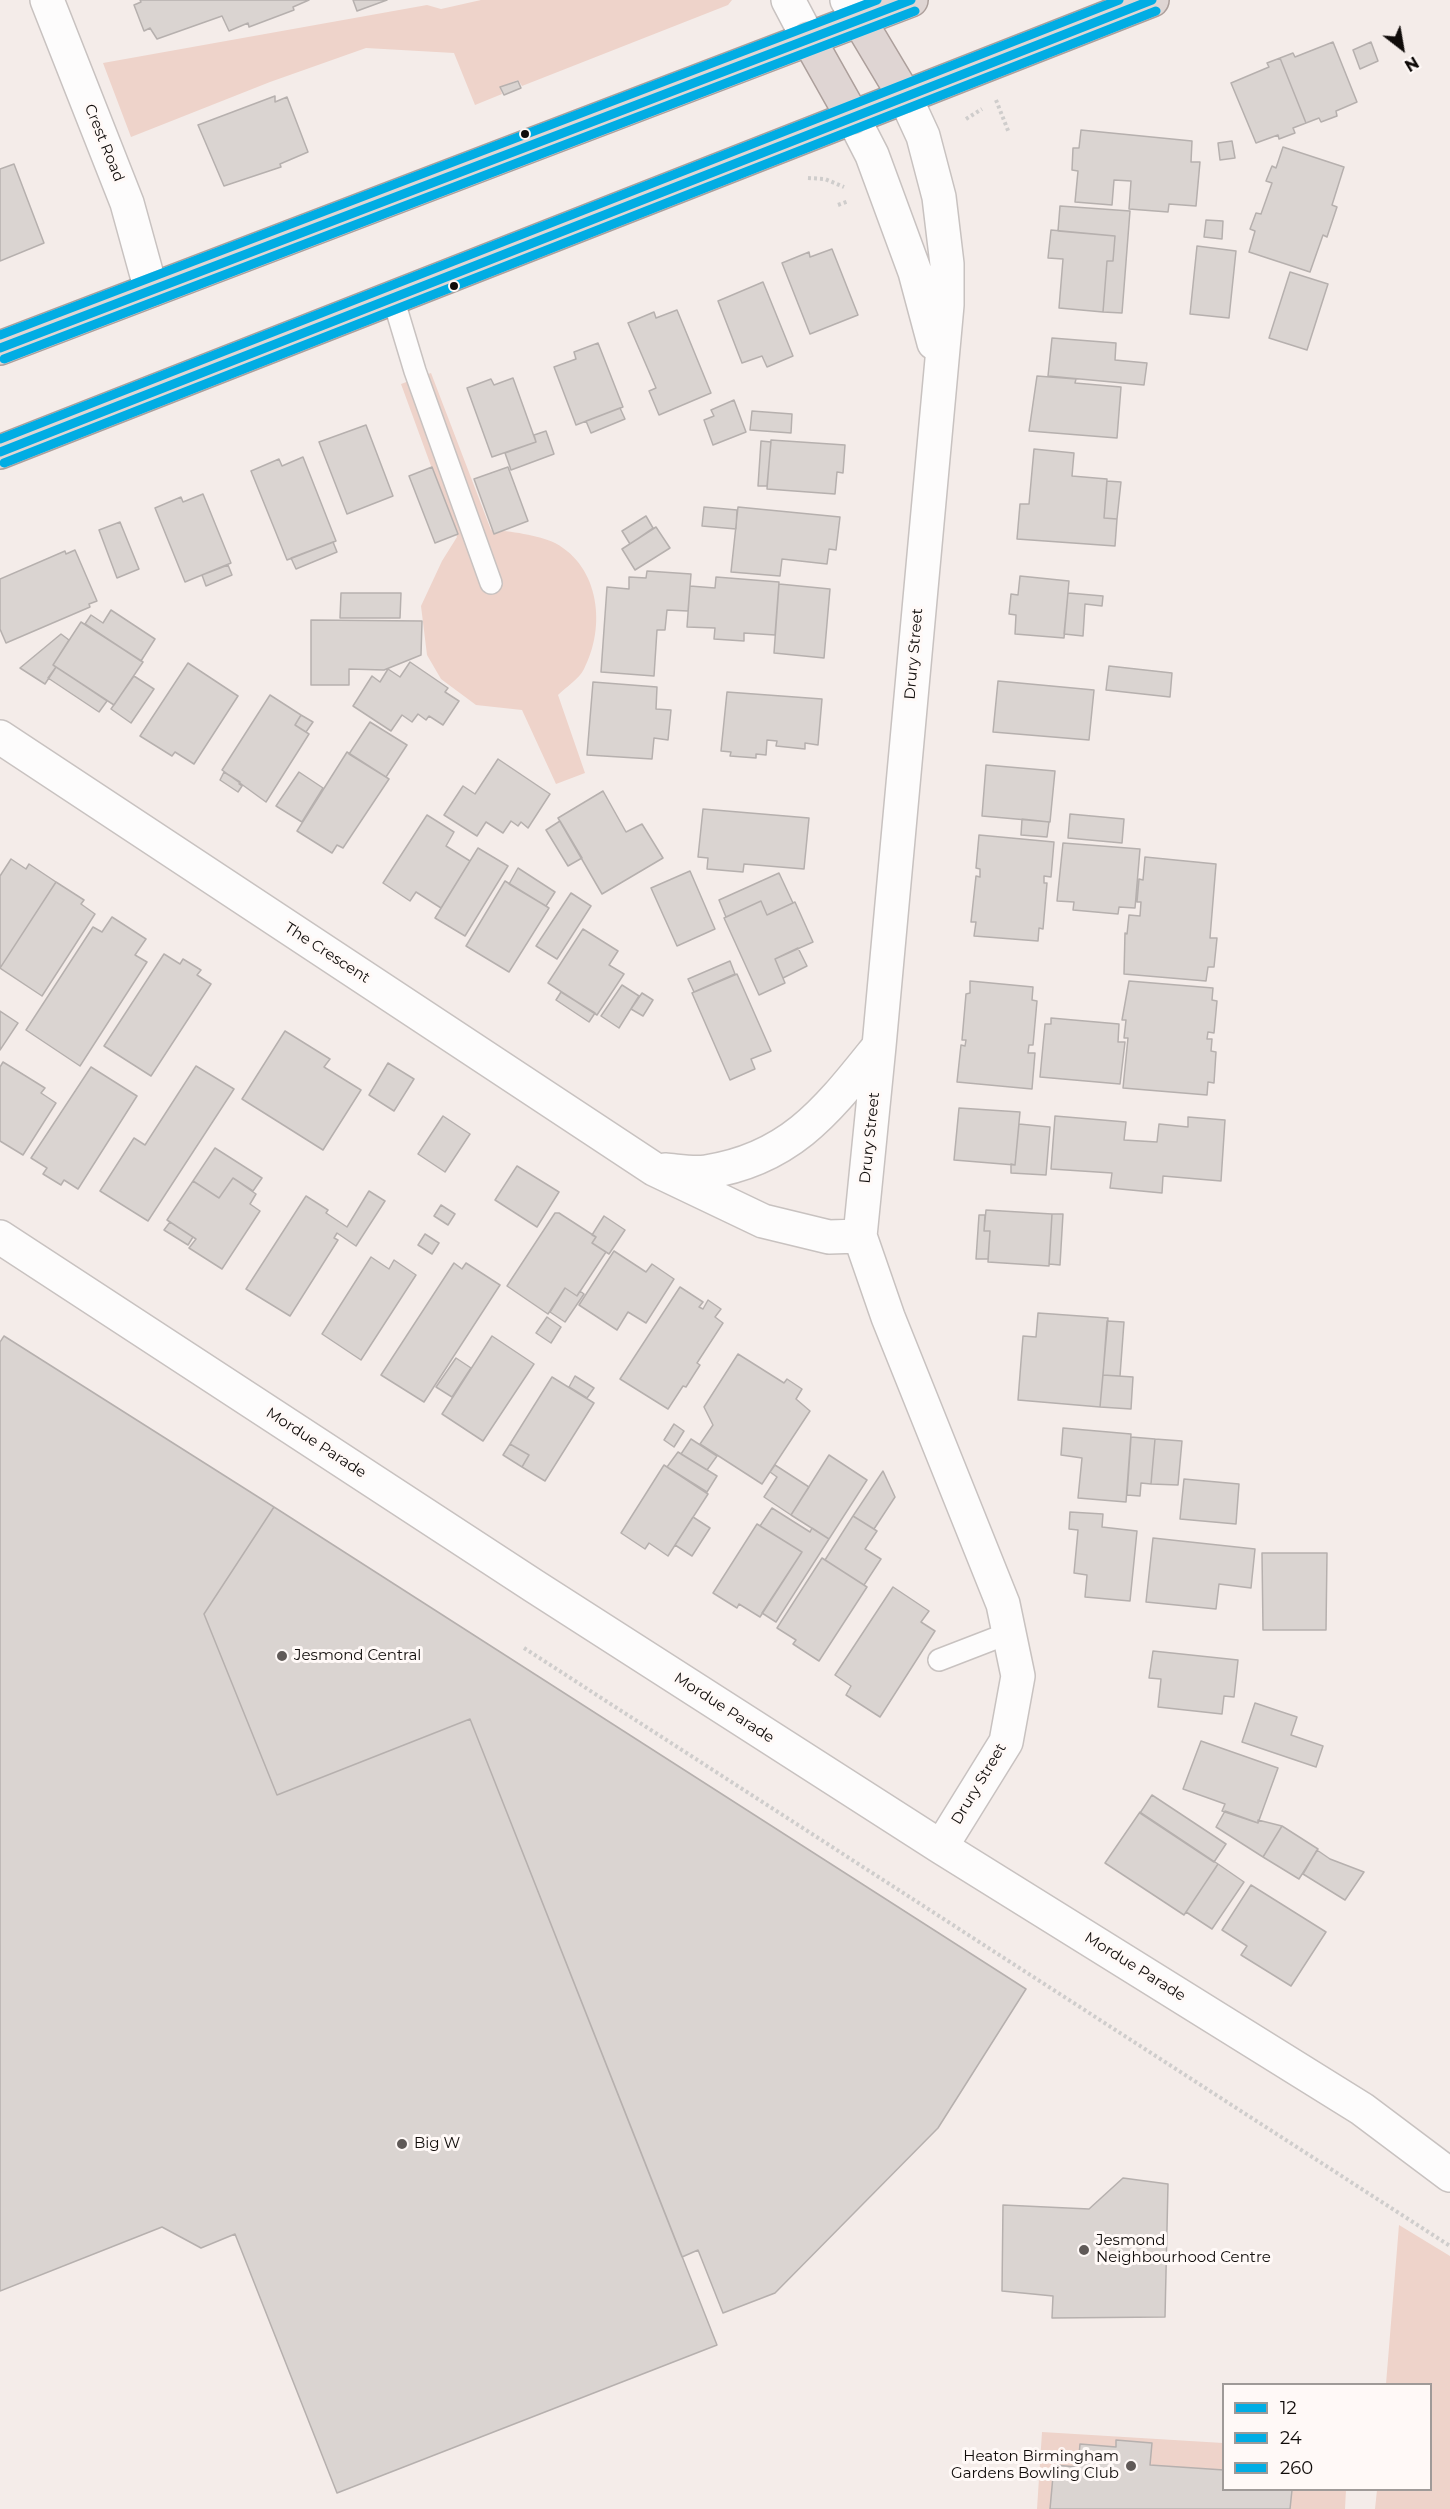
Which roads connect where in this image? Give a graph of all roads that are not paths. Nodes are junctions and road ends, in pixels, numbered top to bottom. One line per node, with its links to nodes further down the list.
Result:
1 (47, 0): 9 (street, Crest Road)
2 (788, 0): 6 (street)
3 (911, 0): 5 (highway)
4 (1152, 0): 7 (highway)
5 (853, 10): 6 (highway); 7 (highway)
6 (808, 38): 8 (highway); 9 (highway)
7 (905, 97): 8 (highway); 12 (street, Drury Street)
8 (853, 118): 10 (highway); 12 (street, Drury Street)
9 (151, 290): 11 (highway)
10 (393, 298): 13 (highway); 14 (lane)
11 (0, 348)
12 (938, 383): 16 (street, Drury Street)
13 (0, 452)
14 (491, 583)
15 (0, 737): 17 (street, The Crescent)
16 (879, 1046): 17 (street); 18 (street, Drury Street)
17 (654, 1169): 18 (street, The Crescent)
18 (860, 1236): 20 (street, Drury Street)
19 (0, 1237): 22 (street, Mordue Parade)
20 (1009, 1633): 21 (lane); 22 (street, Drury Street)
21 (939, 1660)
22 (941, 1847): 23 (street, Mordue Parade)
23 (1450, 2175)

